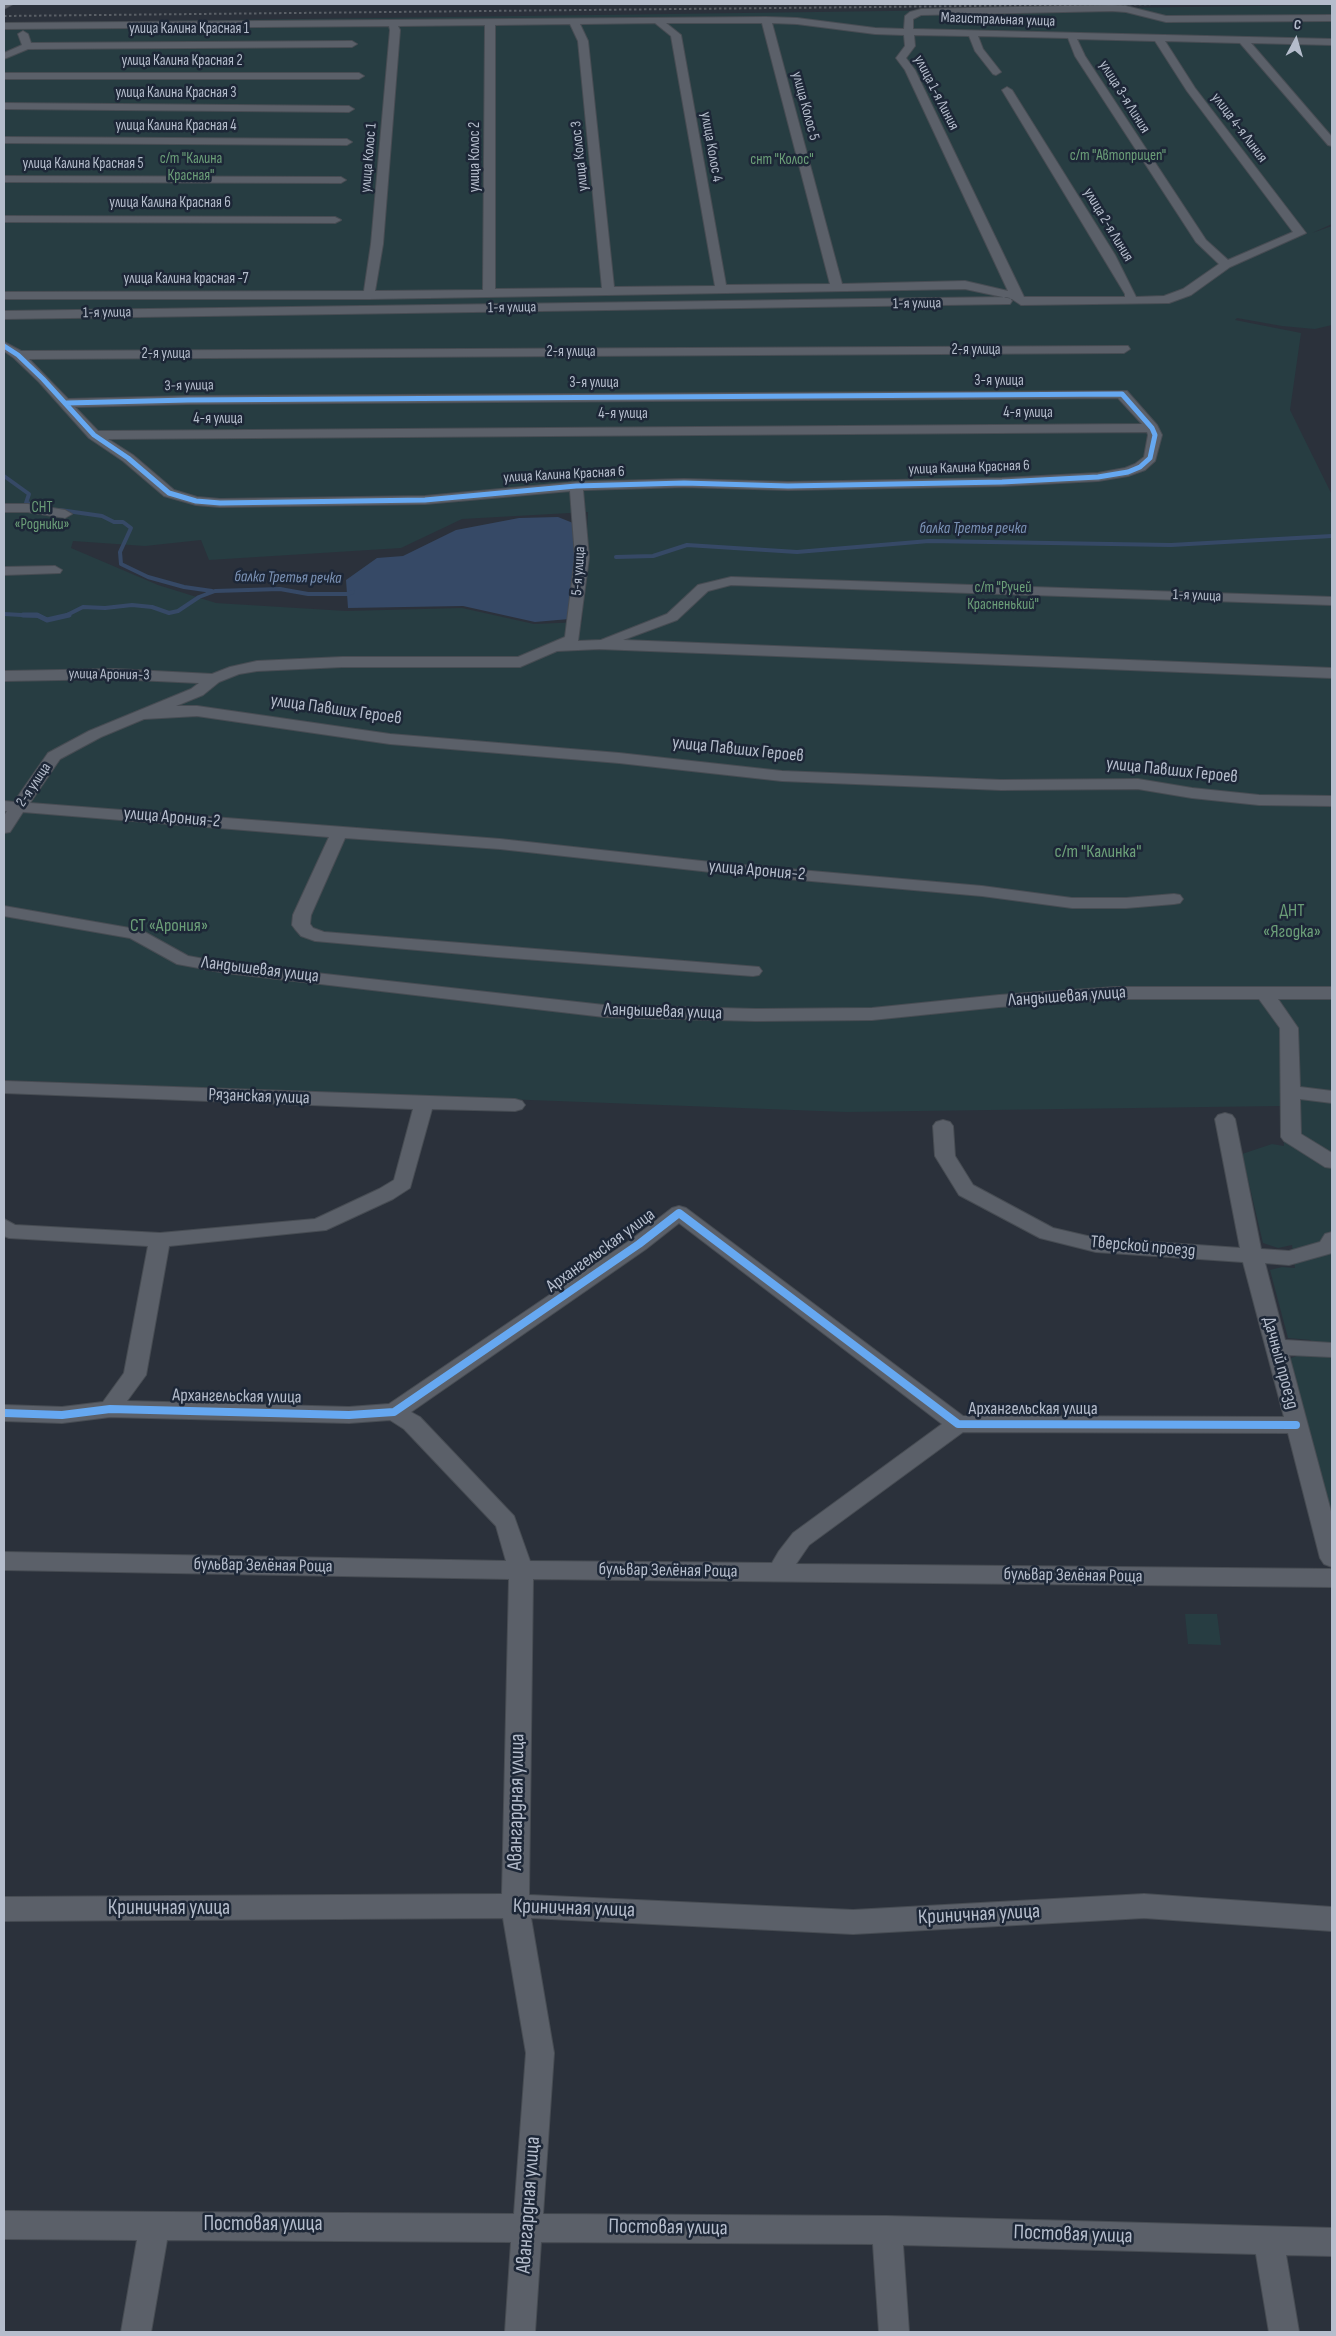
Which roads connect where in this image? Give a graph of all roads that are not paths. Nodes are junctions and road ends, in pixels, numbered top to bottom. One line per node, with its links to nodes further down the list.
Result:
1 (1332, 18): 8 (street, улица 1-я Линия)
2 (573, 20): 3 (street, Магистральная улица); 5 (street, Магистральная улица); 34 (street, улица Колос 3)
3 (656, 20): 4 (street, Магистральная улица); 33 (street, улица Колос 4)
4 (766, 20): 8 (street, Магистральная улица); 32 (street, улица Колос 5)
5 (490, 21): 6 (street, Магистральная улица); 35 (street, улица Колос 2)
6 (394, 24): 7 (street, Магистральная улица); 36 (street, улица Колос 1)
7 (5, 26): 15 (street)
8 (910, 31): 9 (street, Магистральная улица); 38 (street, улица 1-я Линия)
9 (973, 34): 10 (street, Магистральная улица); 17 (street)
10 (1072, 37): 11 (street, Магистральная улица); 31 (street, улица 3-я Линия)
11 (1159, 39): 12 (street, Магистральная улица); 30 (street, улица 4-я Линия)
12 (1243, 40): 13 (street, Магистральная улица); 25 (street)
13 (1332, 42)
14 (352, 44): 15 (street, улица Калина Красная 1)
15 (27, 46): 16 (street)
16 (4, 56)
17 (996, 72)
18 (4, 76): 19 (street, улица Калина Красная 2)
19 (359, 76)
20 (1007, 90): 39 (street, улица 2-я Линия)
21 (4, 106): 22 (street, улица Калина Красная 3)
22 (349, 109)
23 (4, 140): 24 (street, улица Калина Красная 4)
24 (347, 142)
25 (1332, 143)
26 (4, 179): 27 (street, улица Калина Красная 5)
27 (341, 180)
28 (4, 219): 29 (street, улица Калина Красная 6)
29 (336, 220)
30 (1300, 233): 31 (street, 1-я улица)
31 (1226, 265): 39 (street, 1-я улица)
32 (837, 287): 33 (street, 1-я улица); 38 (street, 1-я улица)
33 (721, 289): 34 (street, 1-я улица)
34 (608, 291): 35 (street, 1-я улица)
35 (489, 293): 36 (street, 1-я улица)
36 (369, 295): 37 (street, улица Калина красная -7)
37 (4, 296)
38 (1019, 298): 39 (street, 1-я улица); 40 (street, 1-я улица)
39 (1130, 300)
40 (4, 315)
41 (4, 346): 43 (street, улица Калина Красная 6)
42 (1124, 349): 43 (street, 2-я улица)
43 (18, 355): 44 (street, улица Калина Красная 6)
44 (67, 403): 45 (street, 3-я улица); 46 (street, улица Калина Красная 6)
45 (1152, 428): 46 (street, 4-я улица); 47 (street, улица Калина Красная 6)
46 (94, 435): 47 (street, улица Калина Красная 6)
47 (576, 486): 54 (street, 5-я улица)
48 (4, 508): 49 (street)
49 (65, 514)
50 (55, 570): 51 (street)
51 (4, 571)
52 (1332, 601): 53 (street, 1-я улица)
53 (599, 644): 54 (street, 1-я улица); 55 (street, 1-я улица)
54 (557, 647): 57 (street, 2-я улица)
55 (1332, 673)
56 (4, 676): 57 (street, улица Арония-3)
57 (214, 679): 58 (street, 2-я улица)
58 (141, 715): 59 (street, улица Павших Героев); 60 (street, 2-я улица)
59 (1332, 801)
60 (12, 806): 61 (street, 2-я улица); 62 (street, улица Арония-2)
61 (4, 828)
62 (339, 833): 63 (street, улица Арония-2); 65 (street)
63 (1174, 899)
64 (4, 911): 66 (street, Ландышевая улица)
65 (754, 971)
66 (1264, 992): 67 (street, Ландышевая улица); 69 (street)
67 (1332, 993)
68 (4, 1087): 71 (street, Рязанская улица)
69 (1290, 1092): 70 (street); 75 (street)
70 (1332, 1097)
71 (424, 1103): 72 (street, Рязанская улица); 78 (street)
72 (515, 1105)
73 (1225, 1119): 79 (street, Дачный проезд)
74 (943, 1126): 79 (street, Тверской проезд)
75 (1332, 1165)
76 (4, 1226): 78 (street)
77 (1332, 1239): 79 (street)
78 (160, 1240): 82 (street)
79 (1252, 1255): 80 (street, Дачный проезд)
80 (1276, 1347): 81 (street); 86 (street, Дачный проезд)
81 (1332, 1350)
82 (110, 1409): 83 (street, Архангельская улица); 84 (street, Архангельская улица)
83 (394, 1412): 85 (street, Архангельская улица); 89 (street)
84 (4, 1414)
85 (958, 1424): 86 (street, Архангельская улица); 90 (street, Архангельская улица)
86 (1296, 1425): 87 (street, Дачный проезд)
87 (1332, 1558)
88 (4, 1562): 89 (street, бульвар Зелёная Роща)
89 (521, 1570): 90 (street, бульвар Зелёная Роща); 92 (street, Авангардная улица)
90 (780, 1572): 91 (street, бульвар Зелёная Роща)
91 (1332, 1578)
92 (515, 1906): 93 (street, Криничная улица); 94 (street, Криничная улица); 97 (street, Авангардная улица)
93 (4, 1909)
94 (1332, 1919)
95 (4, 2224): 96 (street, Постовая улица)
96 (155, 2225): 97 (street, Постовая улица); 101 (street)
97 (527, 2226): 98 (street, Постовая улица); 102 (street, Авангардная улица)
98 (887, 2230): 99 (street, Постовая улица); 103 (street)
99 (1269, 2241): 100 (street, Постовая улица); 104 (street)
100 (1332, 2242)
101 (136, 2332)
102 (520, 2332)
103 (894, 2332)
104 (1284, 2332)

